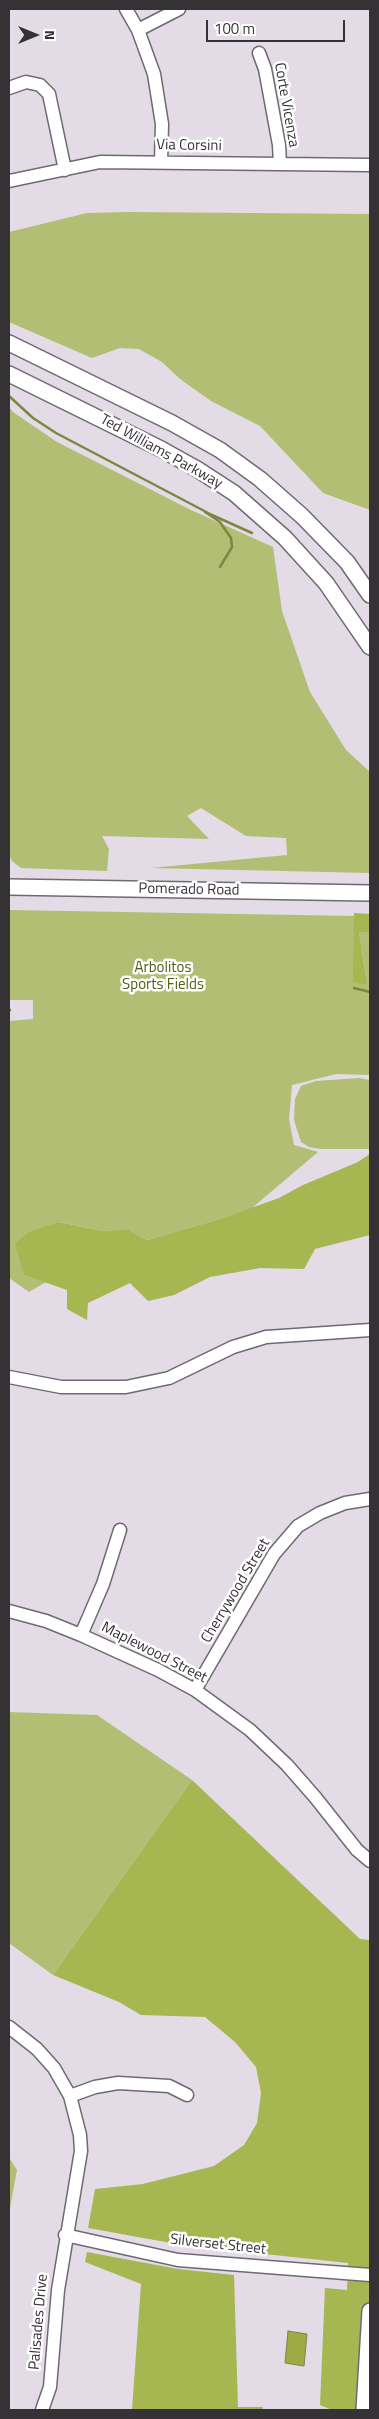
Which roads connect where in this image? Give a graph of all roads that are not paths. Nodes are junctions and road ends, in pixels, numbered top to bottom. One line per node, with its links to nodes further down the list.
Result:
1 (126, 9): 3 (street)
2 (179, 9): 3 (street)
3 (138, 30): 6 (street)
4 (259, 53): 7 (street, Corte Vicenza)
5 (9, 88): 9 (street)
6 (161, 162): 7 (street, Via Corsini); 9 (street, Via Corsini)
7 (280, 164): 8 (street, Via Corsini)
8 (370, 165)
9 (65, 170): 10 (street, Via Corsini)
10 (9, 182)
11 (9, 343): 13 (main road, Ted Williams Parkway)
12 (9, 374): 14 (main road, Ted Williams Parkway)
13 (370, 595)
14 (370, 648)
15 (9, 887): 16 (main road, Pomerado Road)
16 (370, 893)
17 (370, 1330): 18 (street)
18 (9, 1376)
19 (370, 1499): 23 (street, Cherrywood Street)
20 (120, 1530): 22 (street)
21 (9, 1611): 22 (street, Maplewood Street)
22 (81, 1635): 23 (street, Maplewood Street)
23 (195, 1690): 24 (street, Maplewood Street)
24 (370, 1861)
25 (9, 2027): 27 (street, Palisades Drive)
26 (187, 2095): 27 (street)
27 (70, 2096): 28 (street, Palisades Drive)
28 (66, 2235): 29 (street, Silverset Street); 31 (street, Palisades Drive)
29 (370, 2275)
30 (370, 2311): 32 (main road)
31 (42, 2410)
32 (364, 2410)

